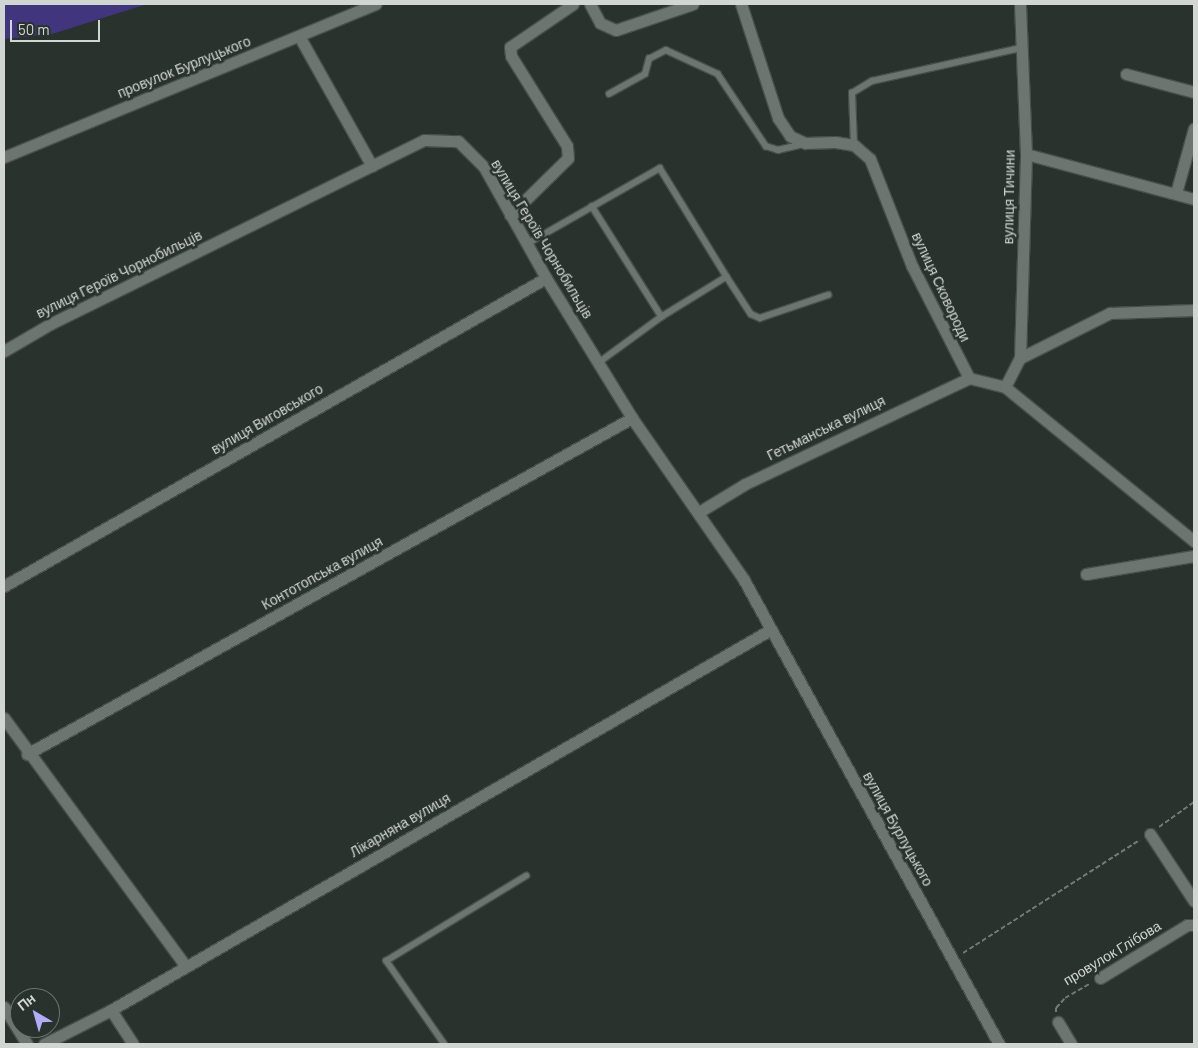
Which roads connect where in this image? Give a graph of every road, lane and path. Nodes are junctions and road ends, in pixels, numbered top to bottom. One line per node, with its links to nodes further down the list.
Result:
1 (376, 4): 7 (street, провулок Бурлуцького)
2 (573, 4): 21 (street)
3 (592, 4): 4 (street)
4 (693, 4)
5 (741, 4): 13 (street)
6 (1020, 4): 8 (street, вулиця Тичини)
7 (299, 36): 16 (street, провулок Бурлуцького); 17 (street)
8 (1021, 48): 14 (lane); 15 (street, вулиця Тичини)
9 (1126, 74): 10 (street)
10 (1194, 92)
11 (609, 94): 13 (lane)
12 (1194, 128): 18 (street)
13 (805, 143): 14 (street)
14 (854, 145): 31 (street, вулиця Сковороди)
15 (1026, 154): 18 (street); 29 (street, вулиця Тичини)
16 (4, 158)
17 (372, 166): 21 (street, вулиця Героїв Чорнобильців); 28 (street, вулиця Героїв Чорнобильців)
18 (1176, 193): 19 (street)
19 (1194, 198)
20 (592, 206): 22 (lane); 23 (lane); 27 (lane)
21 (510, 215): 22 (street, вулиця Героїв Чорнобильців)
22 (527, 244): 24 (street, вулиця Героїв Чорнобильців)
23 (727, 277): 25 (lane); 27 (lane)
24 (546, 278): 30 (street, вулиця Героїв Чорнобильців); 38 (street, вулиця Виговського)
25 (828, 295)
26 (1194, 310): 29 (street)
27 (662, 317): 30 (lane)
28 (4, 351)
29 (1020, 358): 32 (street, вулиця Тичини)
30 (599, 364): 33 (street, вулиця Героїв Чорнобильців)
31 (969, 378): 32 (street); 34 (street, Гетьманська вулиця)
32 (1005, 387): 35 (street)
33 (632, 418): 34 (street, вулиця Героїв Чорнобильців); 41 (street, Контотопська вулиця)
34 (699, 512): 39 (street, вулиця Героїв Чорнобильців)
35 (1194, 541)
36 (1194, 556): 37 (street)
37 (1086, 574)
38 (4, 586)
39 (770, 630): 47 (street, вулиця Бурлуцького); 48 (street, Лікарняна вулиця)
40 (4, 718): 41 (street)
41 (27, 754): 48 (street)
42 (1194, 802): 43 (path)
43 (1150, 834): 45 (street); 47 (path)
44 (526, 876): 56 (lane)
45 (1194, 901)
46 (1194, 925): 49 (street, провулок Глібова)
47 (952, 959): 57 (street, вулиця Бурлуцького)
48 (185, 965): 51 (street, Лікарняна вулиця)
49 (1100, 978): 52 (path, провулок Глібова)
50 (4, 1007): 53 (street)
51 (111, 1010): 54 (street, Лікарняна вулиця); 55 (street)
52 (1058, 1022): 58 (street)
53 (27, 1044)
54 (44, 1044)
55 (133, 1044)
56 (444, 1044)
57 (999, 1044)
58 (1071, 1044)

